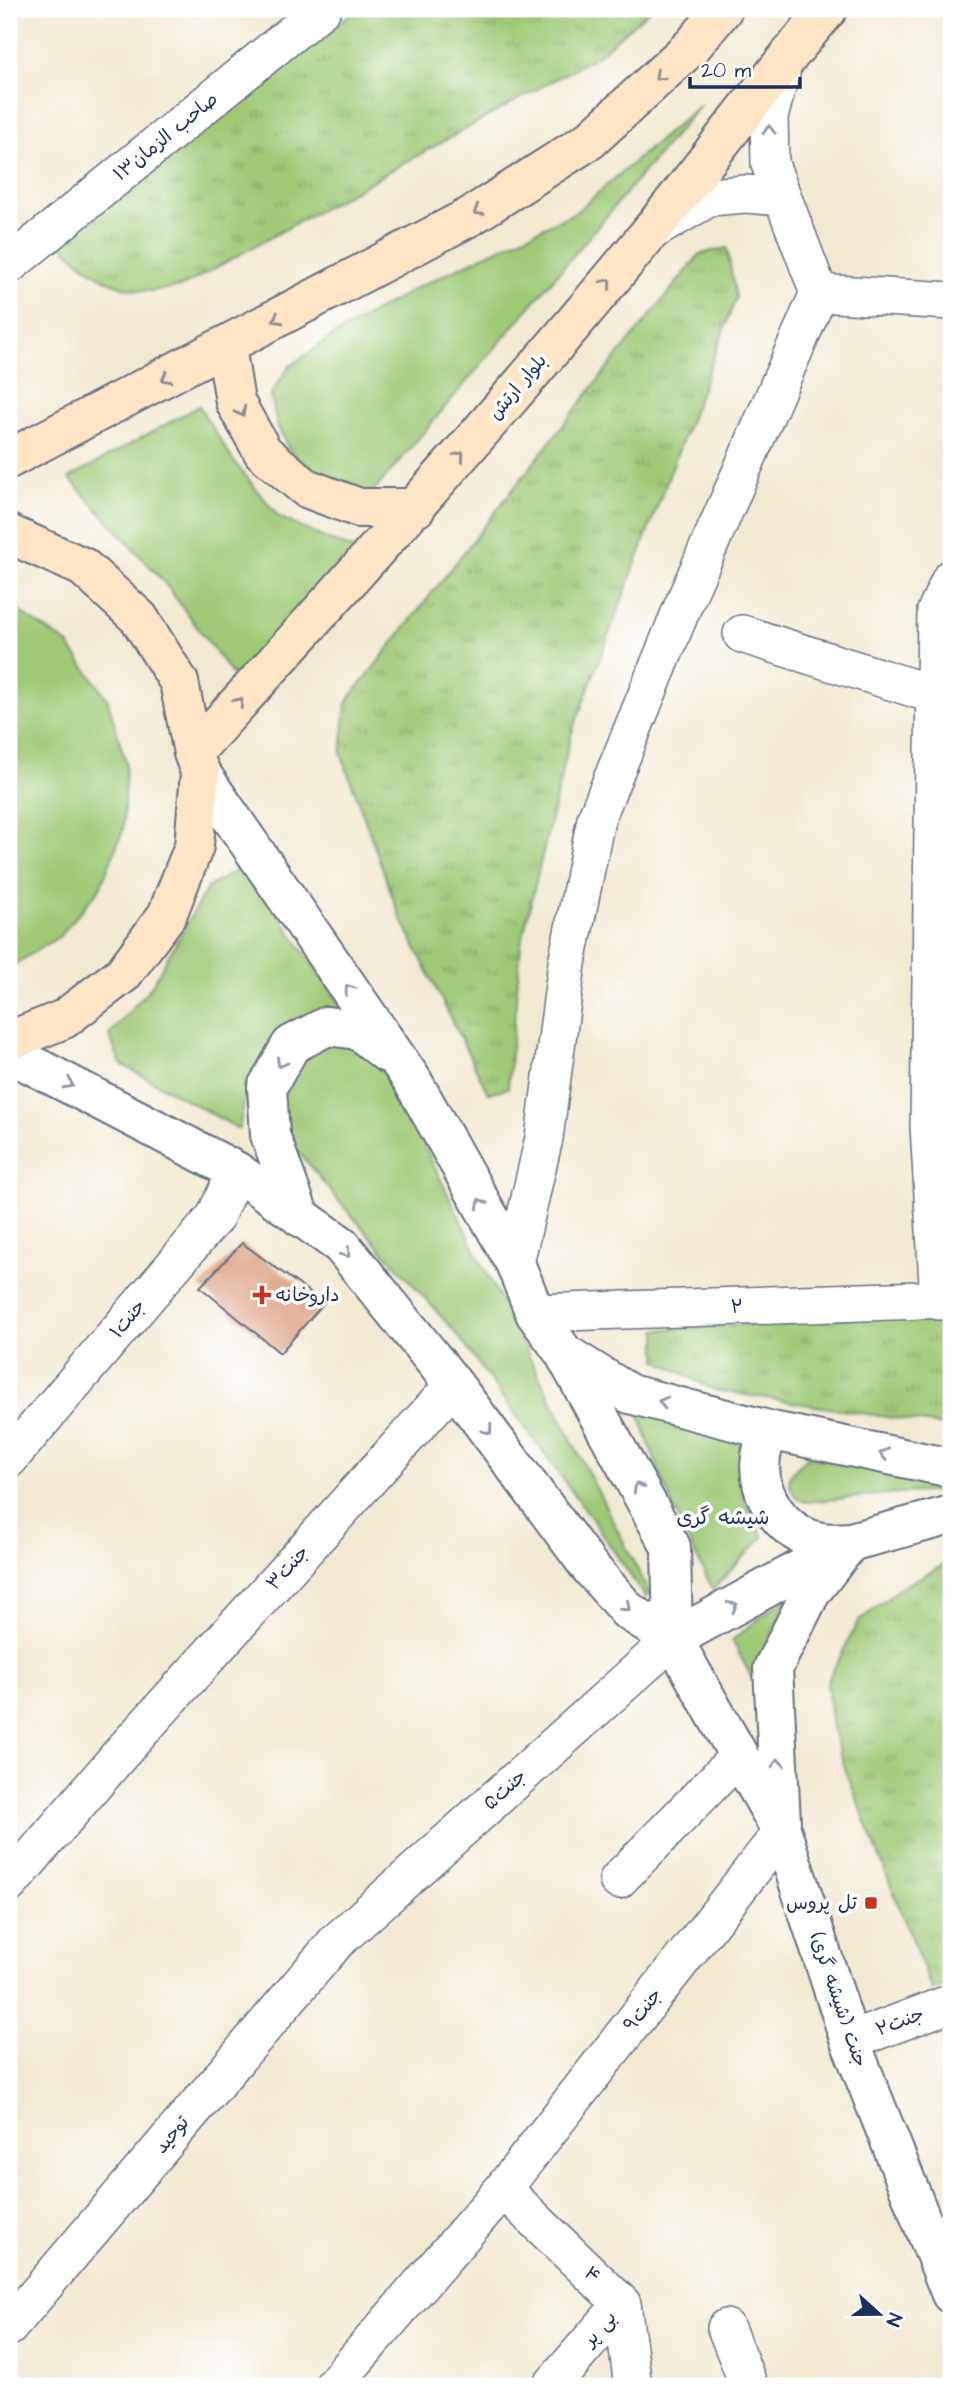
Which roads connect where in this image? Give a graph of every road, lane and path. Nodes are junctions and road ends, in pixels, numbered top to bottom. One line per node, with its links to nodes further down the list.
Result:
1 (322, 9): 7 (street, صاحب الزمان۱۳)
2 (723, 9): 10 (main road, one-way to 10)
3 (828, 9): 4 (main road, بلوار ارتش)
4 (785, 58): 5 (street, one-way to 4); 6 (main road, بلوار ارتش)
5 (782, 197): 6 (street); 8 (street)
6 (650, 231): 12 (main road, بلوار ارتش, one-way to 6)
7 (9, 265)
8 (819, 293): 9 (street); 25 (street)
9 (951, 301)
10 (226, 346): 11 (main road, one-way to 11); 12 (main road, one-way to 12)
11 (9, 459)
12 (415, 508): 17 (main road, بلوار ارتش, one-way to 12)
13 (9, 534): 17 (main road)
14 (951, 578): 16 (street)
15 (742, 634): 16 (street)
16 (943, 695): 18 (street)
17 (196, 762): 19 (main road); 21 (street, one-way to 17)
18 (941, 947): 22 (street)
19 (9, 1041)
20 (9, 1053): 23 (street, one-way to 23)
21 (412, 1080): 24 (street, one-way to 24); 25 (street, one-way to 21)
22 (940, 1124): 26 (street)
23 (236, 1171): 24 (street); 31 (street, جنت۱)
24 (300, 1217): 29 (street, one-way to 29)
25 (515, 1263): 27 (street)
26 (945, 1300): 27 (street, ۲)
27 (535, 1313): 28 (street)
28 (564, 1353): 30 (street, one-way to 28); 35 (street, one-way to 28)
29 (454, 1385): 35 (street, one-way to 35); 39 (street, جنت۳)
30 (768, 1430): 32 (street, one-way to 30); 34 (street)
31 (9, 1460)
32 (951, 1468)
33 (951, 1515): 34 (street)
34 (850, 1542): 35 (street, one-way to 34); 37 (street, one-way to 34)
35 (673, 1639): 36 (street, جنت (شیشه گری)); 40 (street, جنت۵)
36 (739, 1756): 37 (street, جنت (شیشه گری)); 38 (street)
37 (782, 1832): 42 (street, جنت (شیشه گری)); 43 (street, جنت۹)
38 (618, 1880)
39 (9, 1884)
40 (336, 1942): 46 (street, توحید)
41 (951, 2003): 42 (street, جنت۲)
42 (850, 2041): 44 (street, جنت (شیشه گری))
43 (503, 2189): 45 (street, ۴); 48 (street, جنت۹)
44 (947, 2272)
45 (622, 2304): 49 (street, بی پر); 50 (street)
46 (9, 2328)
47 (726, 2328): 51 (street)
48 (333, 2386)
49 (551, 2386)
50 (633, 2386)
51 (749, 2386)

